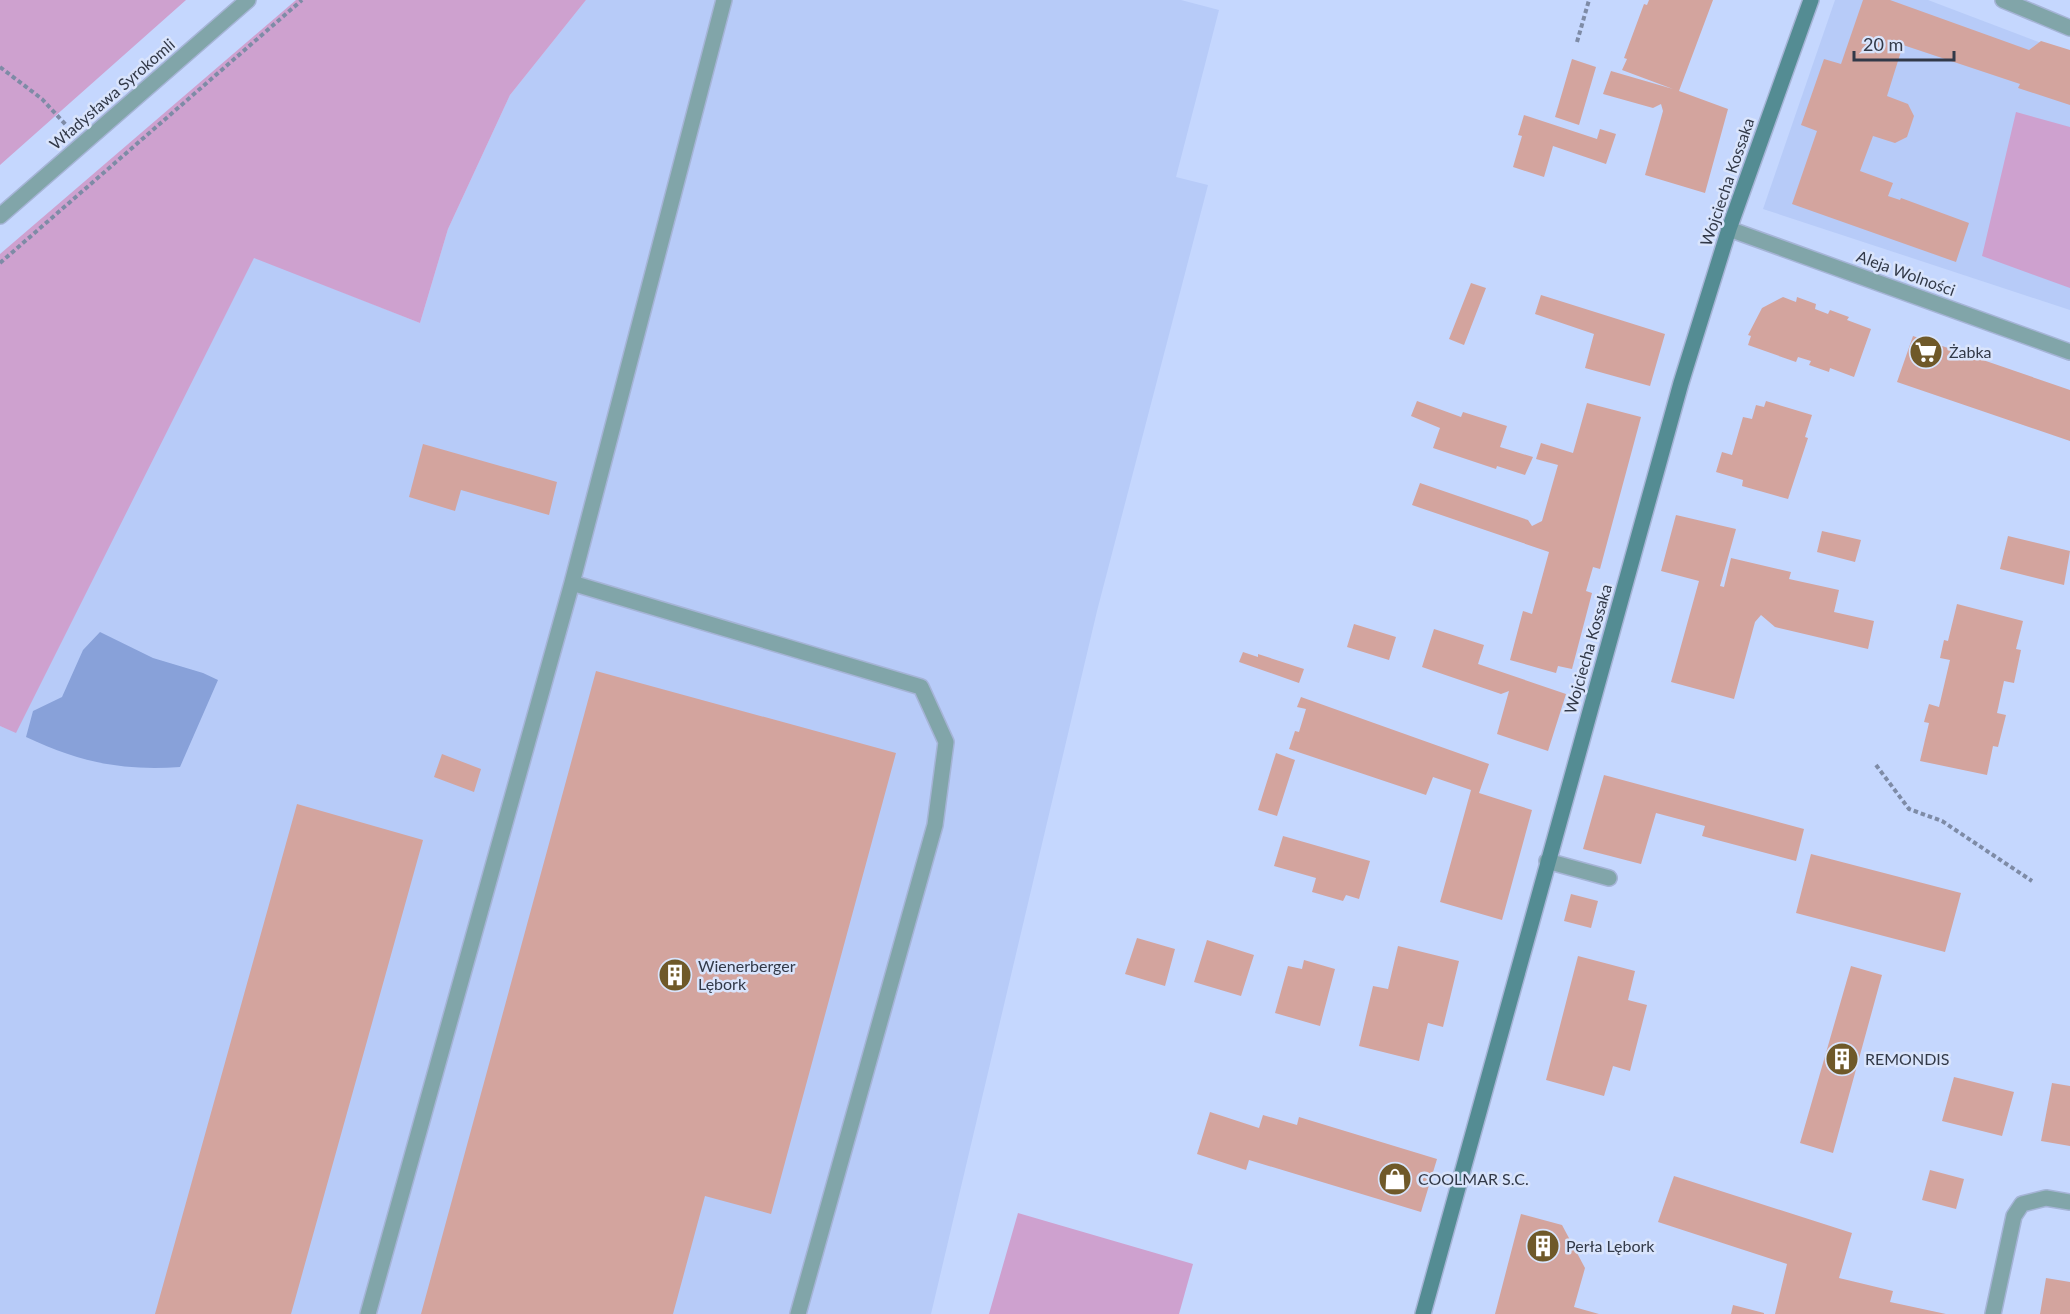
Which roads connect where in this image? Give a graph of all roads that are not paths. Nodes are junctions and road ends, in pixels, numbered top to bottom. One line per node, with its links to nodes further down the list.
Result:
1 (248, 0): 6 (street, Władysława Syrokomli)
2 (724, 0): 9 (street)
3 (1811, 0): 7 (main road, Wojciecha Kossaka)
4 (2003, 0): 5 (street)
5 (2070, 28)
6 (0, 216)
7 (1729, 229): 8 (street, Aleja Wolności); 10 (main road, Wojciecha Kossaka)
8 (2070, 352)
9 (573, 582): 13 (street); 14 (street)
10 (1547, 861): 11 (street); 15 (main road, Wojciecha Kossaka)
11 (1610, 878)
12 (2070, 1202): 16 (street)
13 (368, 1314)
14 (798, 1314)
15 (1423, 1314)
16 (1993, 1314)

